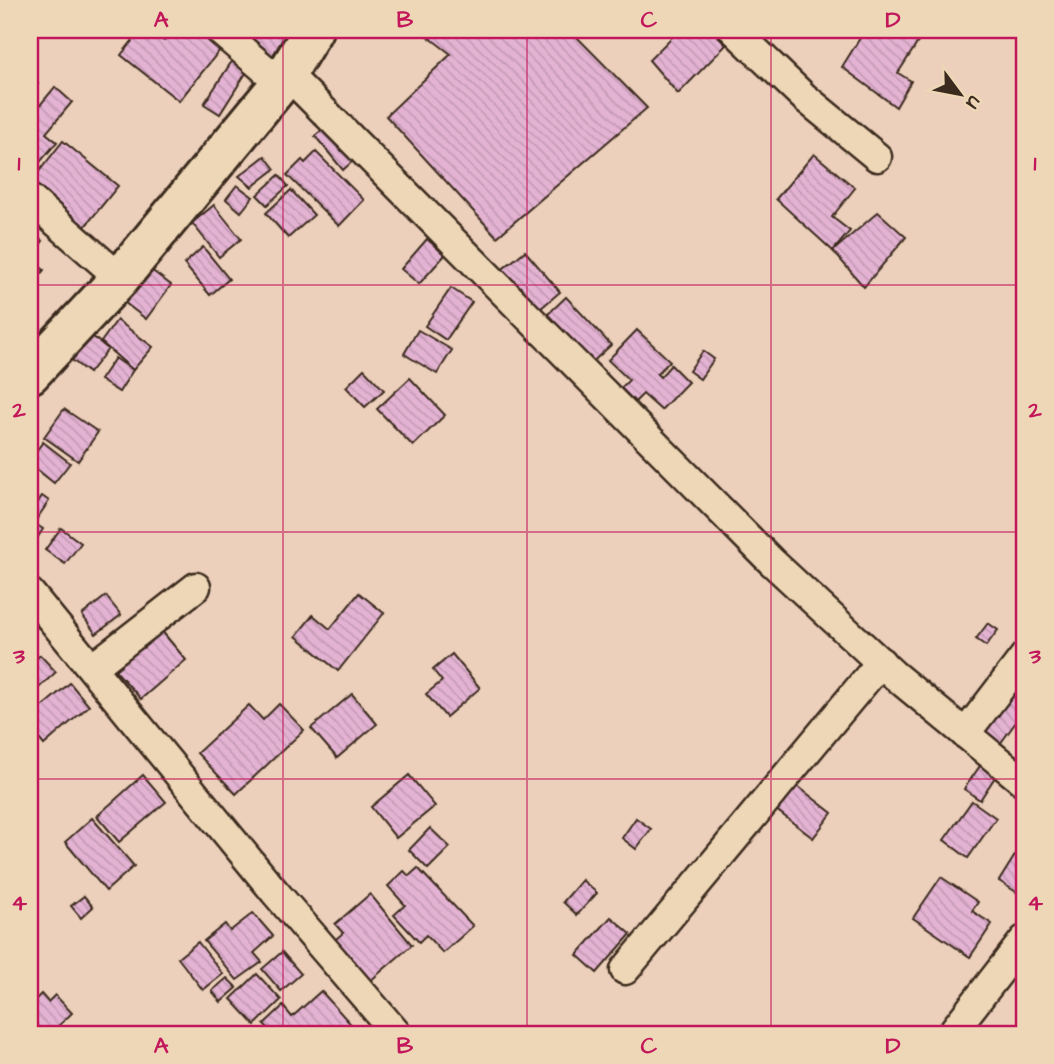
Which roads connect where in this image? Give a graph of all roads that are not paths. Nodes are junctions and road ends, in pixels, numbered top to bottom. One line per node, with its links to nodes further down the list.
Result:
1 (219, 30): 4 (street)
2 (313, 30): 4 (highway)
3 (734, 30): 5 (street)
4 (284, 78): 7 (highway); 12 (street)
5 (877, 157)
6 (30, 199): 7 (street)
7 (120, 278): 8 (highway)
8 (30, 374)
9 (196, 587): 13 (street)
10 (30, 593): 13 (street)
11 (1024, 657): 14 (street)
12 (881, 662): 14 (street); 17 (street)
13 (92, 668): 18 (street)
14 (965, 734): 15 (street)
15 (1024, 782)
16 (1024, 940): 19 (street)
17 (625, 970)
18 (397, 1034)
19 (951, 1034)

